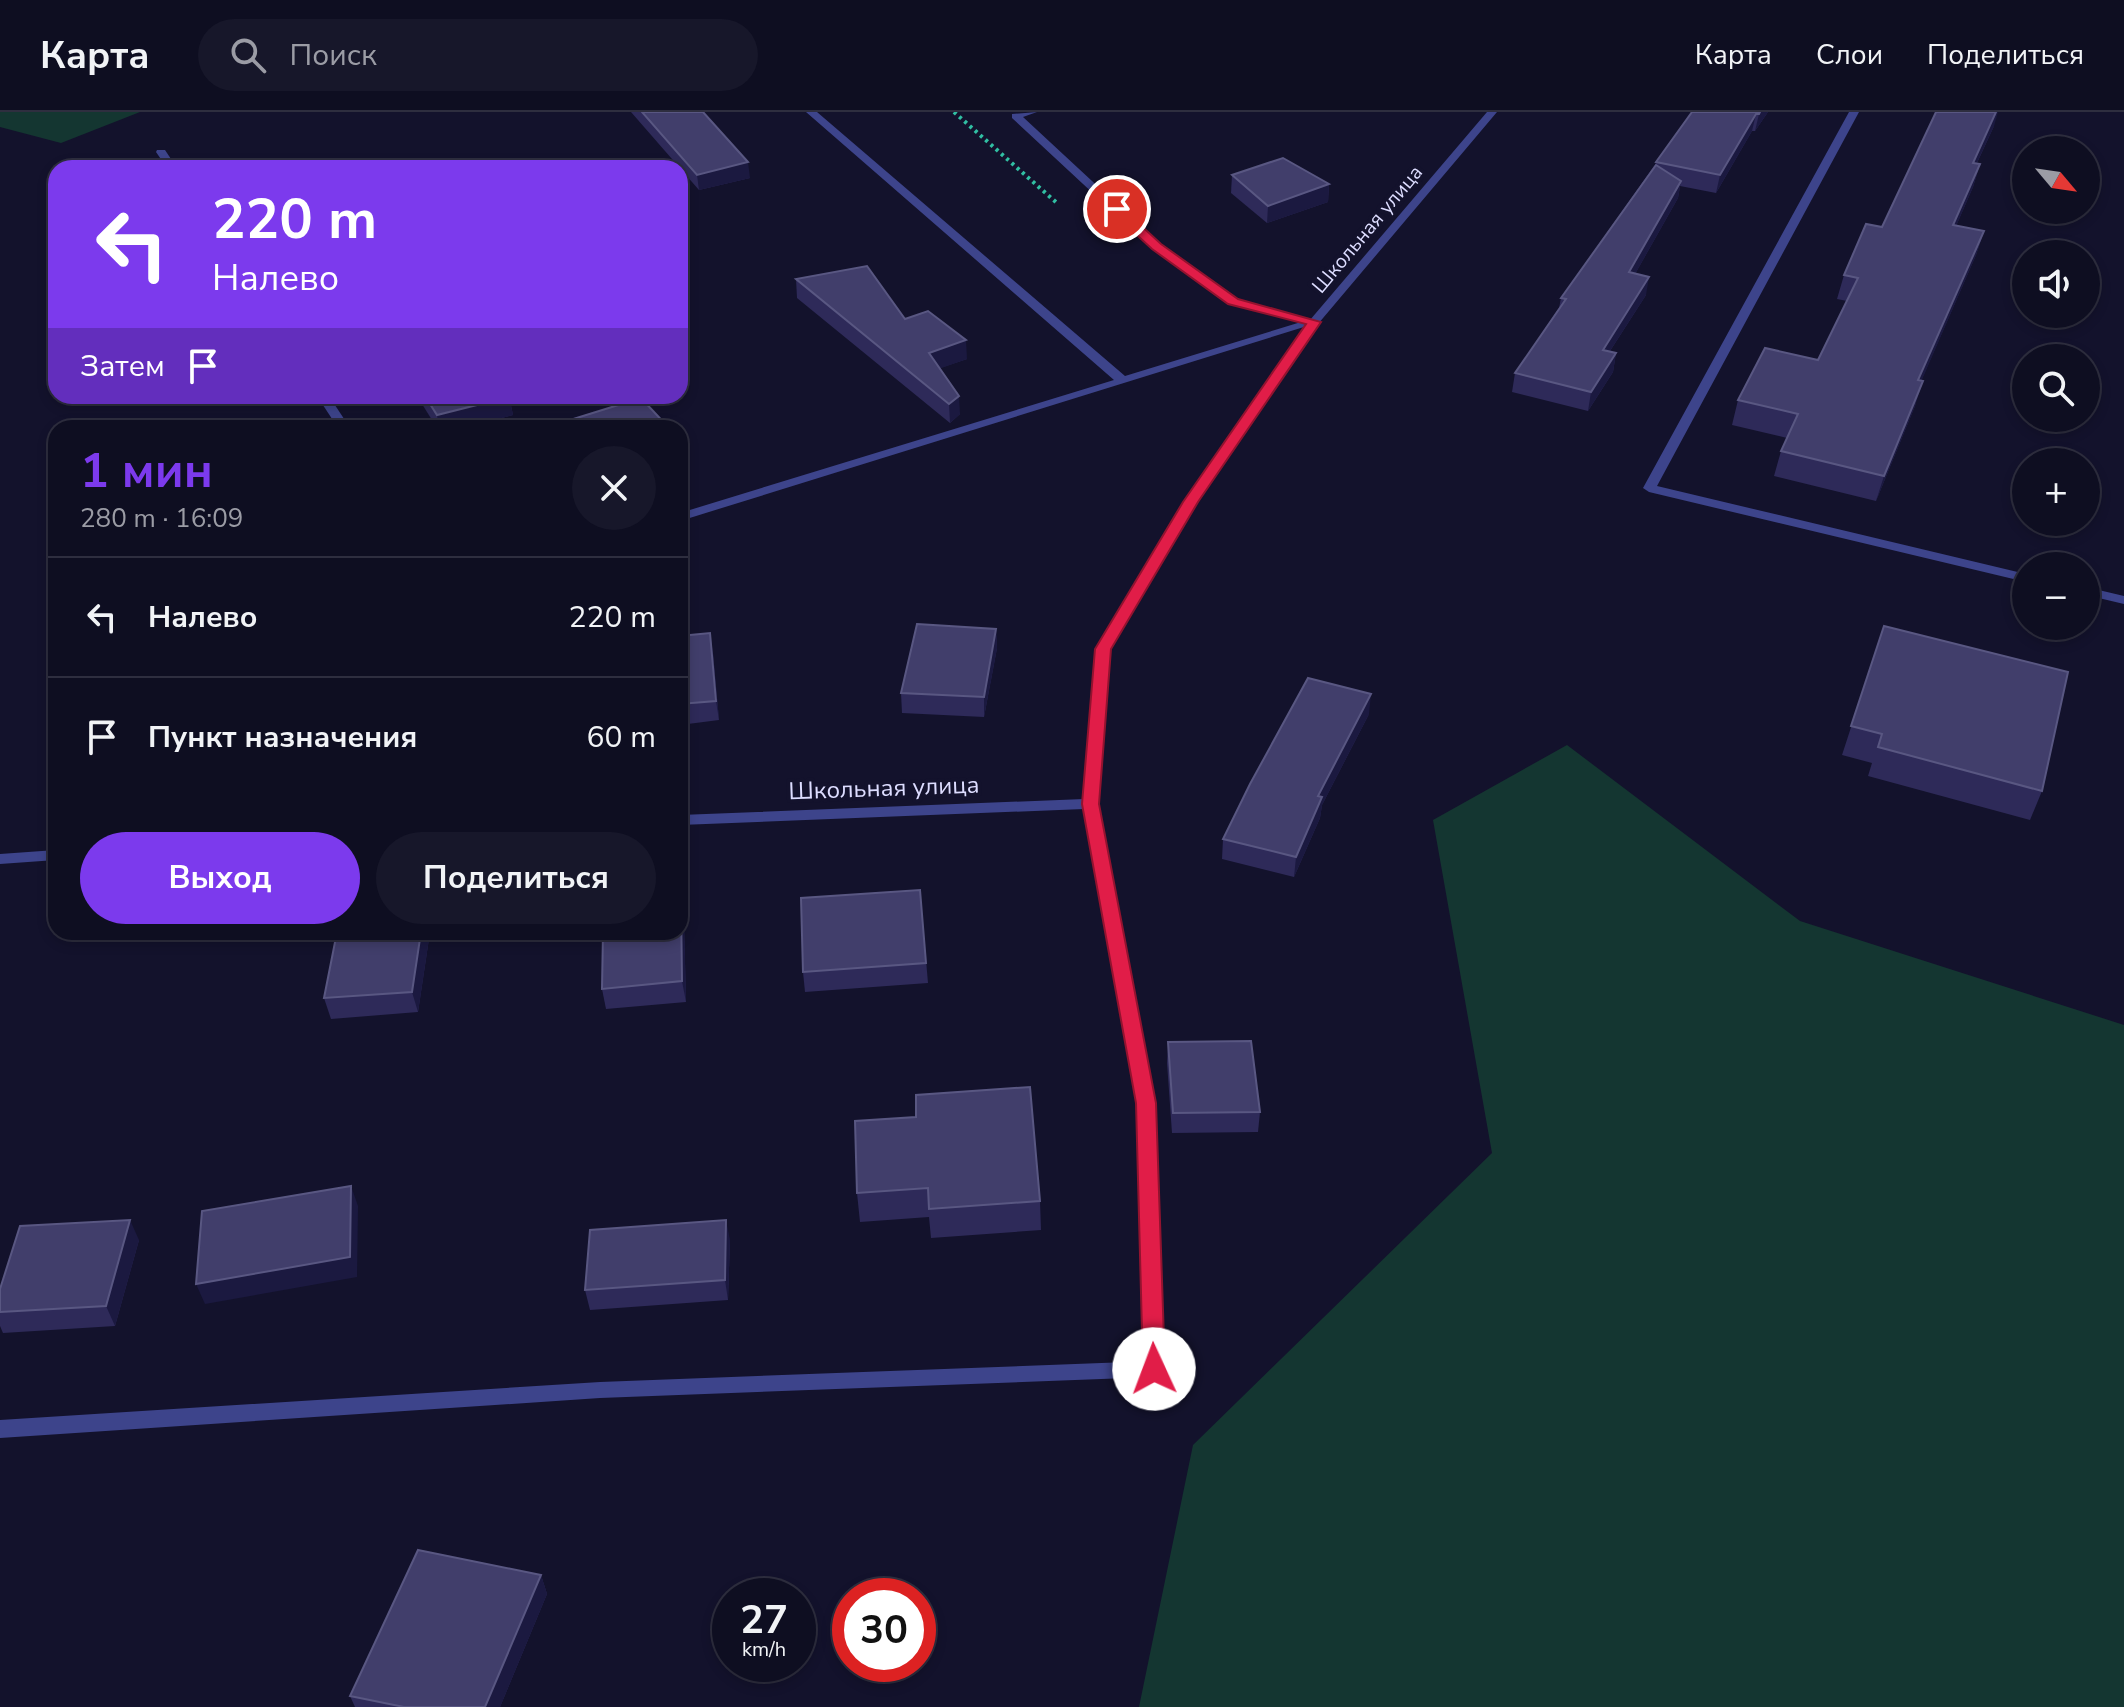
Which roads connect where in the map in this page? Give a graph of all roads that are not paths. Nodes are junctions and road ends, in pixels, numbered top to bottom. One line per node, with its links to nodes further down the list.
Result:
1 (811, 112): 8 (street)
2 (1032, 112): 7 (street)
3 (1492, 112): 7 (street, Школьная улица)
4 (1854, 112): 10 (street)
5 (161, 152): 6 (street)
6 (166, 160)
7 (1314, 322): 8 (street); 13 (street, Школьная улица)
8 (1123, 381): 9 (street)
9 (688, 515)
10 (2012, 575)
11 (2100, 594): 12 (street)
12 (2124, 600)
13 (1091, 804): 14 (street, Школьная улица); 17 (street, Школьная улица)
14 (688, 820)
15 (48, 856): 16 (street)
16 (0, 859)
17 (0, 1429)

